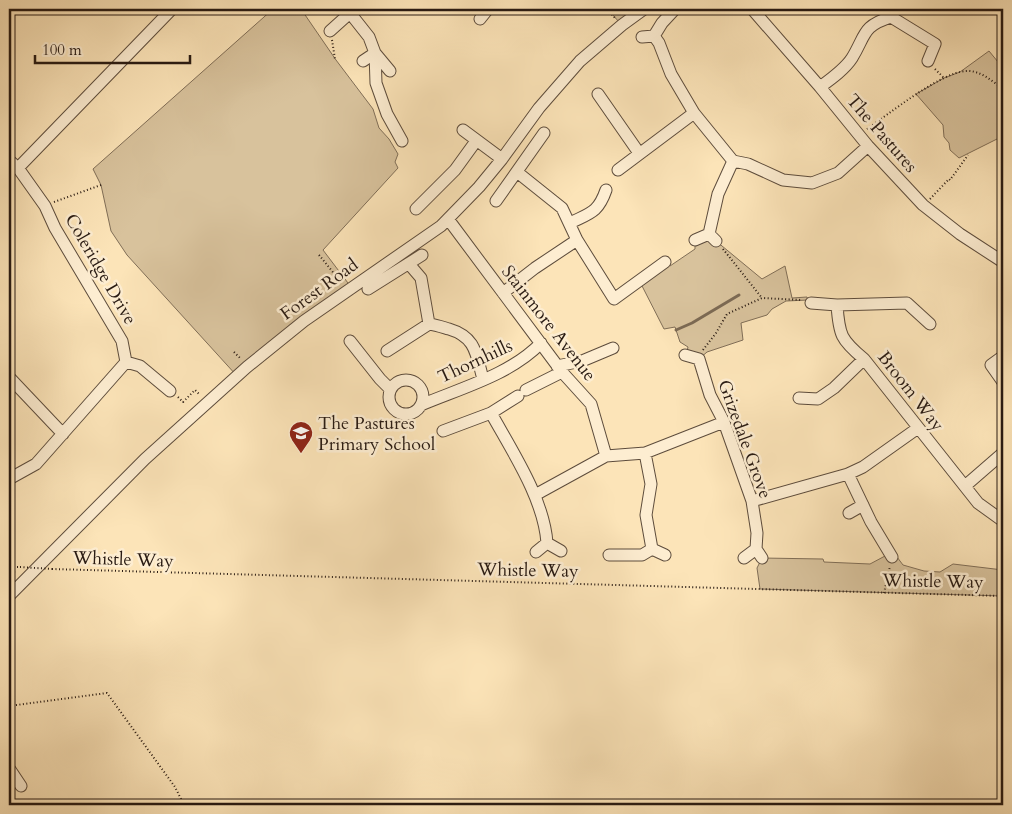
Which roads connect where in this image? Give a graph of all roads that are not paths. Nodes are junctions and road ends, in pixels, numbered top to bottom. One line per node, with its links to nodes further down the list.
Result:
1 (172, 9): 27 (street)
2 (488, 9): 8 (street)
3 (644, 9): 25 (street, Forest Road)
4 (675, 9): 11 (street)
5 (752, 9): 16 (street, The Pastures)
6 (352, 11): 9 (street); 12 (street)
7 (892, 13): 14 (street); 16 (street)
8 (480, 19)
9 (330, 31)
10 (642, 37): 11 (street)
11 (656, 40): 18 (street)
12 (375, 53): 13 (street); 15 (street); 21 (street)
13 (363, 61)
14 (928, 61)
15 (390, 71)
16 (820, 87): 23 (street, The Pastures)
17 (598, 94): 24 (street)
18 (694, 113): 24 (street); 26 (street)
19 (463, 130): 22 (street)
20 (544, 132): 29 (street)
21 (402, 140)
22 (476, 141): 25 (street); 32 (street)
23 (868, 146): 26 (street); 39 (street, The Pastures)
24 (638, 154): 28 (street)
25 (502, 159): 33 (street, Forest Road)
26 (733, 161): 36 (street)
27 (13, 164): 54 (street, Coleridge Drive)
28 (618, 170)
29 (517, 172): 31 (street); 34 (street)
30 (606, 190): 34 (street)
31 (496, 201)
32 (416, 208)
33 (448, 219): 42 (street, Stainmore Avenue); 87 (street, Forest Road)
34 (570, 223): 35 (street)
35 (577, 240): 38 (street); 42 (street)
36 (695, 240)
37 (422, 255): 40 (street)
38 (665, 262)
39 (1003, 262)
40 (409, 264): 41 (street); 45 (street)
41 (368, 289)
42 (503, 293): 48 (street, Stainmore Avenue)
43 (811, 302): 44 (street)
44 (837, 305): 46 (street); 53 (street, Broom Way)
45 (429, 324): 50 (street); 57 (street)
46 (930, 324)
47 (350, 341): 59 (street)
48 (541, 343): 55 (street, Stainmore Avenue); 57 (street, Thornhills)
49 (613, 348): 55 (street)
50 (387, 351)
51 (686, 355): 64 (street, Grizedale Grove)
52 (1002, 357): 58 (street)
53 (864, 359): 61 (street); 65 (street, Broom Way)
54 (126, 362): 60 (street); 67 (street)
55 (560, 369): 63 (street); 70 (street, Stainmore Avenue)
56 (9, 377): 67 (street)
57 (484, 379): 62 (street, Thornhills)
58 (1003, 382)
59 (390, 389): 62 (street, Thornhills); 62 (street, Thornhills)
60 (170, 391)
61 (799, 398)
62 (421, 405)
63 (491, 413): 66 (street); 74 (street)
64 (724, 422): 69 (street); 75 (street, Grizedale Grove)
65 (918, 428): 71 (street); 73 (street, Broom Way)
66 (443, 431)
67 (63, 434): 72 (street)
68 (1003, 452): 73 (street)
69 (645, 453): 70 (street); 80 (street)
70 (606, 456): 74 (street)
71 (848, 474): 75 (street); 76 (street)
72 (9, 479)
73 (965, 486): 78 (street, Broom Way)
74 (535, 495): 79 (street)
75 (752, 501): 86 (street, Grizedale Grove)
76 (863, 505): 77 (street); 85 (street)
77 (849, 513)
78 (1003, 521)
79 (547, 543): 81 (street); 82 (street)
80 (652, 549): 83 (street); 84 (street)
81 (561, 551)
82 (536, 552)
83 (609, 555)
84 (664, 555)
85 (892, 557)
86 (744, 558)
87 (9, 596)
88 (9, 768): 89 (street)
89 (22, 786)

